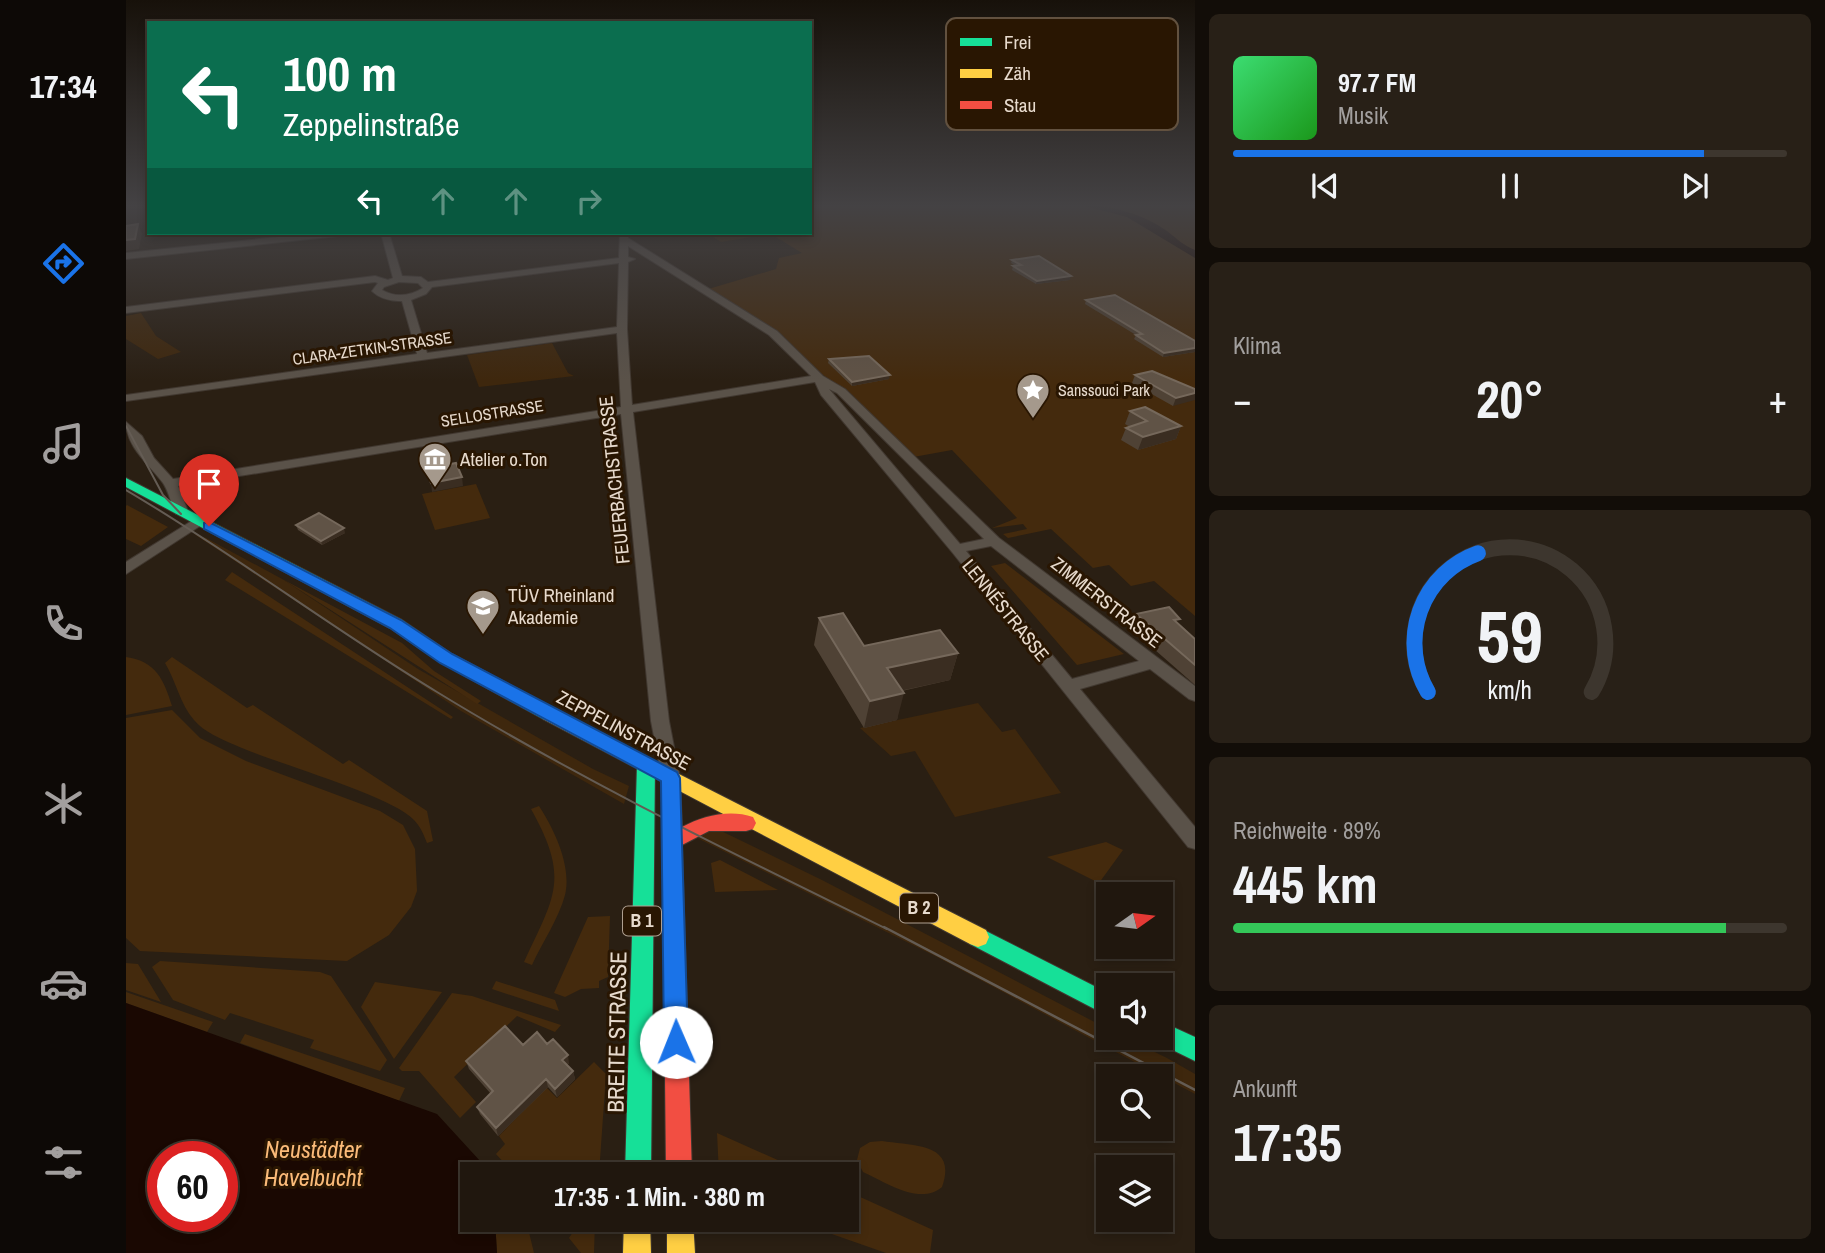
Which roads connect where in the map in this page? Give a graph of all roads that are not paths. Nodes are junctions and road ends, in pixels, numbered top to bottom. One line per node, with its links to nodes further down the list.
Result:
1 (394, 263): 5 (street)
2 (596, 263): 7 (street)
3 (623, 263): 10 (street, FEUERBACHSTRASSE)
4 (661, 263): 12 (street, LENNÉSTRASSE)
5 (398, 279): 6 (street); 7 (street)
6 (386, 282): 8 (street); 9 (street)
7 (428, 285): 8 (street)
8 (406, 298): 11 (street)
9 (126, 310)
10 (622, 329): 11 (street, CLARA-ZETKIN-STRASSE); 14 (street, FEUERBACHSTRASSE)
11 (423, 357): 13 (street, CLARA-ZETKIN-STRASSE)
12 (819, 378): 14 (street, SELLOSTRASSE); 20 (street, LENNÉSTRASSE); 21 (street, LENNÉSTRASSE)
13 (126, 398)
14 (626, 407): 17 (street, SELLOSTRASSE); 27 (street, FEUERBACHSTRASSE)
15 (126, 426): 17 (street)
16 (126, 482): 18 (main road, ZEPPELINSTRASSE)
17 (170, 483): 18 (street)
18 (181, 511): 19 (main road, ZEPPELINSTRASSE)
19 (198, 521): 22 (street); 26 (main road, ZEPPELINSTRASSE)
20 (994, 541): 21 (street); 23 (street, ZIMMERSTRASSE)
21 (957, 549): 24 (street, LENNÉSTRASSE)
22 (126, 569)
23 (1151, 663): 24 (street); 25 (street, ZIMMERSTRASSE)
24 (1068, 686): 30 (street, LENNÉSTRASSE)
25 (1195, 695)
26 (646, 765): 27 (main road, ZEPPELINSTRASSE); 34 (main road, BREITE STRASSE / B 1)
27 (671, 778): 28 (main road, ZEPPELINSTRASSE / B 2); 29 (main road, B 1)
28 (758, 824): 29 (main road, B 2); 31 (main road, ZEPPELINSTRASSE / B 2)
29 (672, 841): 35 (main road, B 1)
30 (1195, 841)
31 (1096, 999)
32 (1173, 1038): 33 (main road)
33 (1195, 1049)
34 (638, 1162)
35 (679, 1162)
36 (637, 1232): 38 (main road)
37 (680, 1232): 39 (main road)
38 (637, 1253)
39 (681, 1253)

